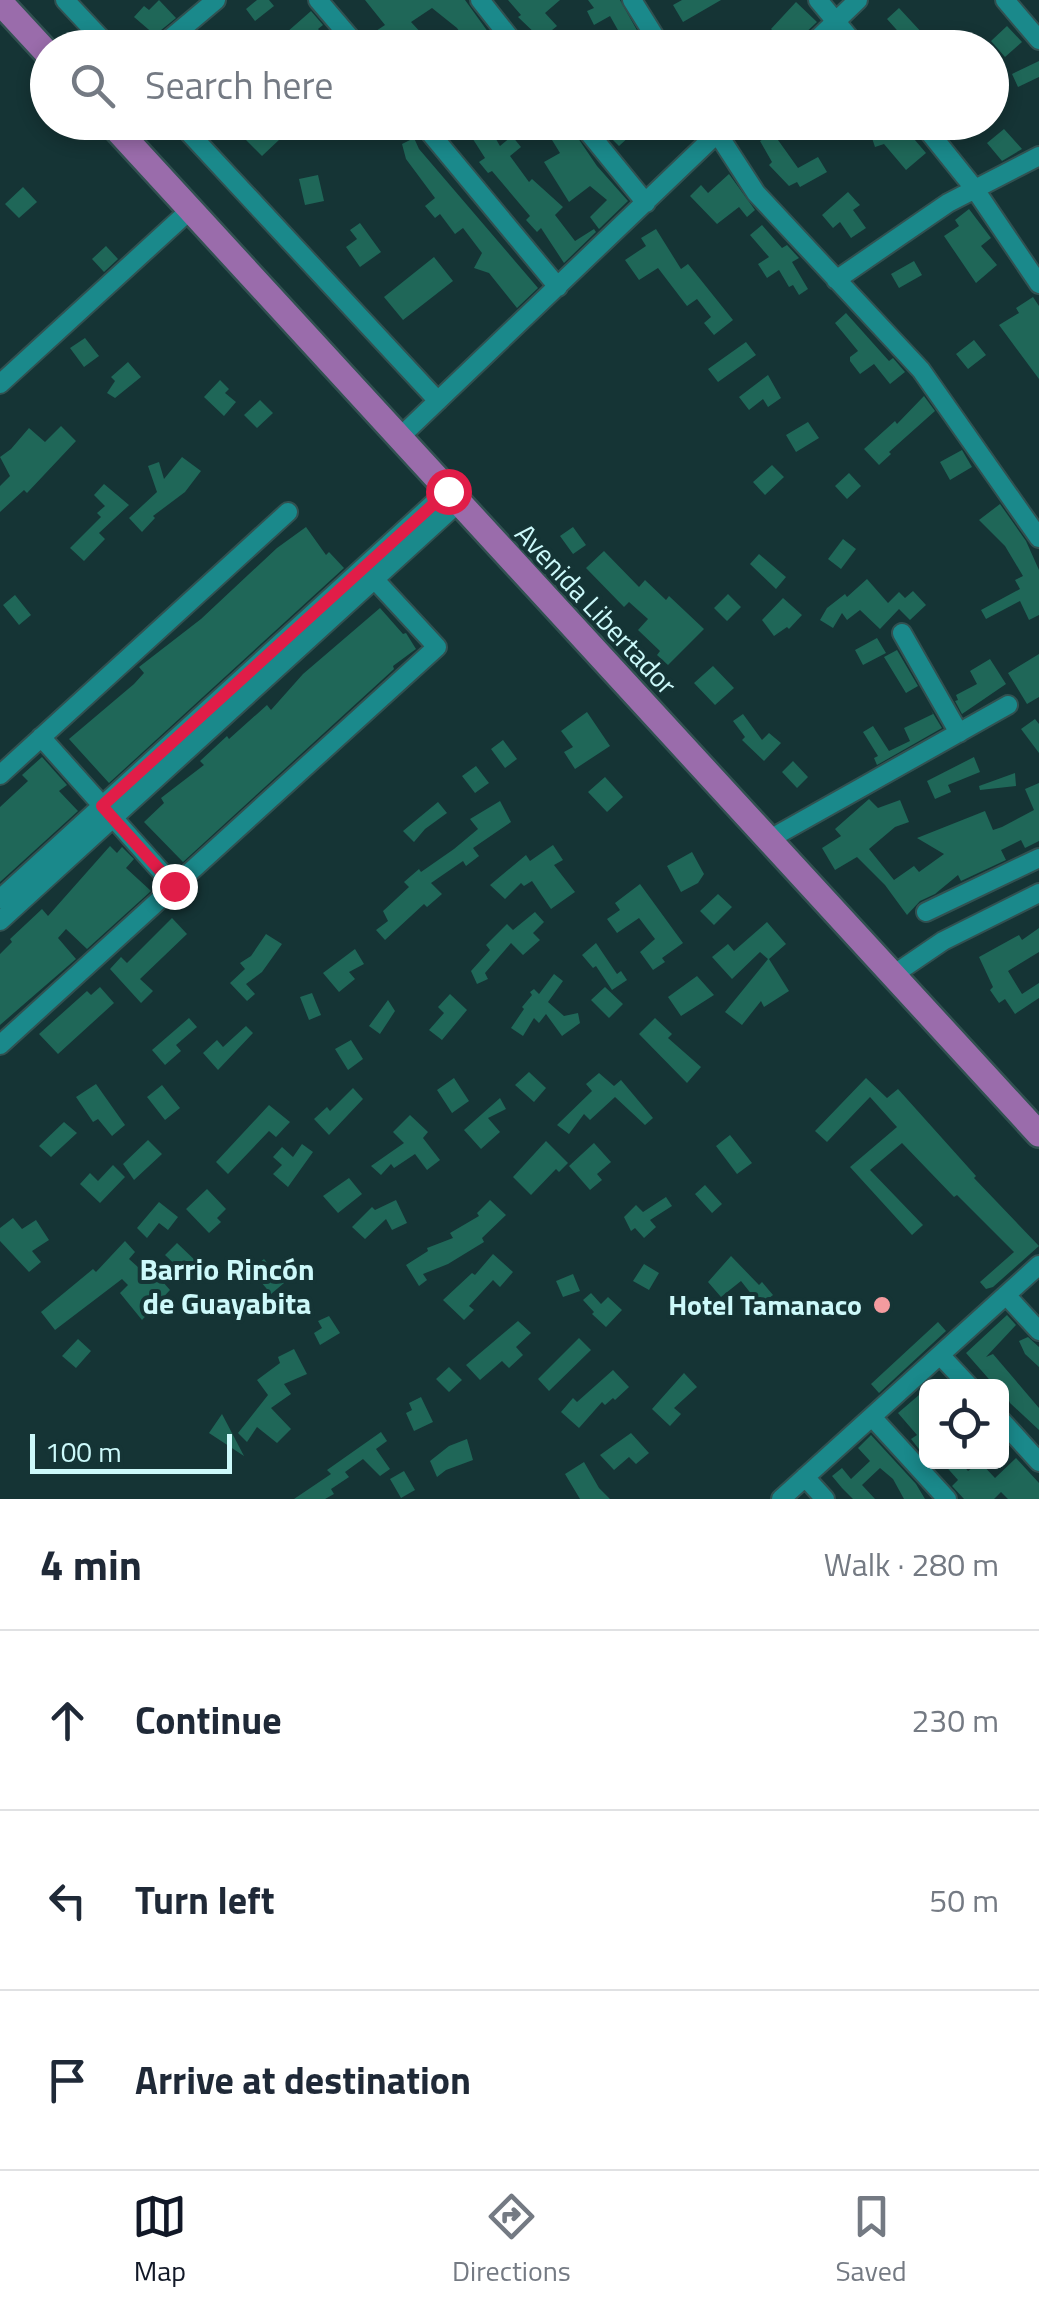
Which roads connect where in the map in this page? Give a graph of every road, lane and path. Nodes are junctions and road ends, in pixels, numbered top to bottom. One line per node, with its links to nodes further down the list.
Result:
1 (66, 0): 11 (street)
2 (216, 0): 12 (street)
3 (318, 0): 13 (street)
4 (480, 0): 14 (street)
5 (632, 0): 15 (street)
6 (818, 0): 10 (street)
7 (858, 0): 10 (street)
8 (1005, 0): 19 (street)
9 (0, 2): 18 (highway)
10 (835, 22): 16 (street); 17 (street)
11 (94, 30)
12 (180, 30)
13 (343, 30)
14 (504, 30)
15 (651, 30)
16 (827, 30)
17 (842, 30)
18 (30, 34)
19 (1039, 40)
20 (126, 140): 30 (highway, Avenida Libertador)
21 (196, 140): 35 (street)
22 (436, 140): 33 (street)
23 (595, 140): 29 (street)
24 (706, 140): 29 (street)
25 (726, 140): 31 (street)
26 (935, 140): 28 (street)
27 (1039, 156): 28 (street)
28 (974, 188): 31 (street); 32 (street)
29 (646, 203): 33 (street)
30 (190, 210): 34 (street); 36 (highway, Avenida Libertador)
31 (836, 280): 39 (street)
32 (1039, 284)
33 (558, 286): 35 (street)
34 (0, 384)
35 (438, 401): 36 (street)
36 (399, 438): 37 (highway, Avenida Libertador)
37 (453, 497): 40 (street); 47 (highway, Avenida Libertador)
38 (288, 512): 44 (street)
39 (1039, 538)
40 (369, 574): 46 (street); 49 (street)
41 (902, 633): 43 (street)
42 (1008, 705): 43 (street)
43 (959, 733): 47 (street)
44 (40, 738): 45 (street); 46 (street)
45 (0, 774)
46 (108, 812): 49 (street); 51 (street); 53 (street)
47 (768, 840): 54 (highway, Avenida Libertador)
48 (1039, 858): 52 (street)
49 (174, 886): 55 (street)
50 (1039, 893): 54 (street)
51 (0, 900)
52 (926, 912)
53 (0, 922)
54 (893, 975): 56 (highway, Avenida Libertador)
55 (0, 1045)
56 (1039, 1134)
57 (1039, 1265): 58 (street)
58 (1006, 1295): 59 (street); 60 (street)
59 (1039, 1331)
60 (940, 1355): 61 (street); 62 (street)
61 (963, 1379)
62 (872, 1417): 65 (street); 68 (street)
63 (1009, 1430): 64 (street)
64 (1039, 1462)
65 (805, 1477): 66 (street); 67 (street)
66 (781, 1499)
67 (825, 1499)
68 (947, 1499)

